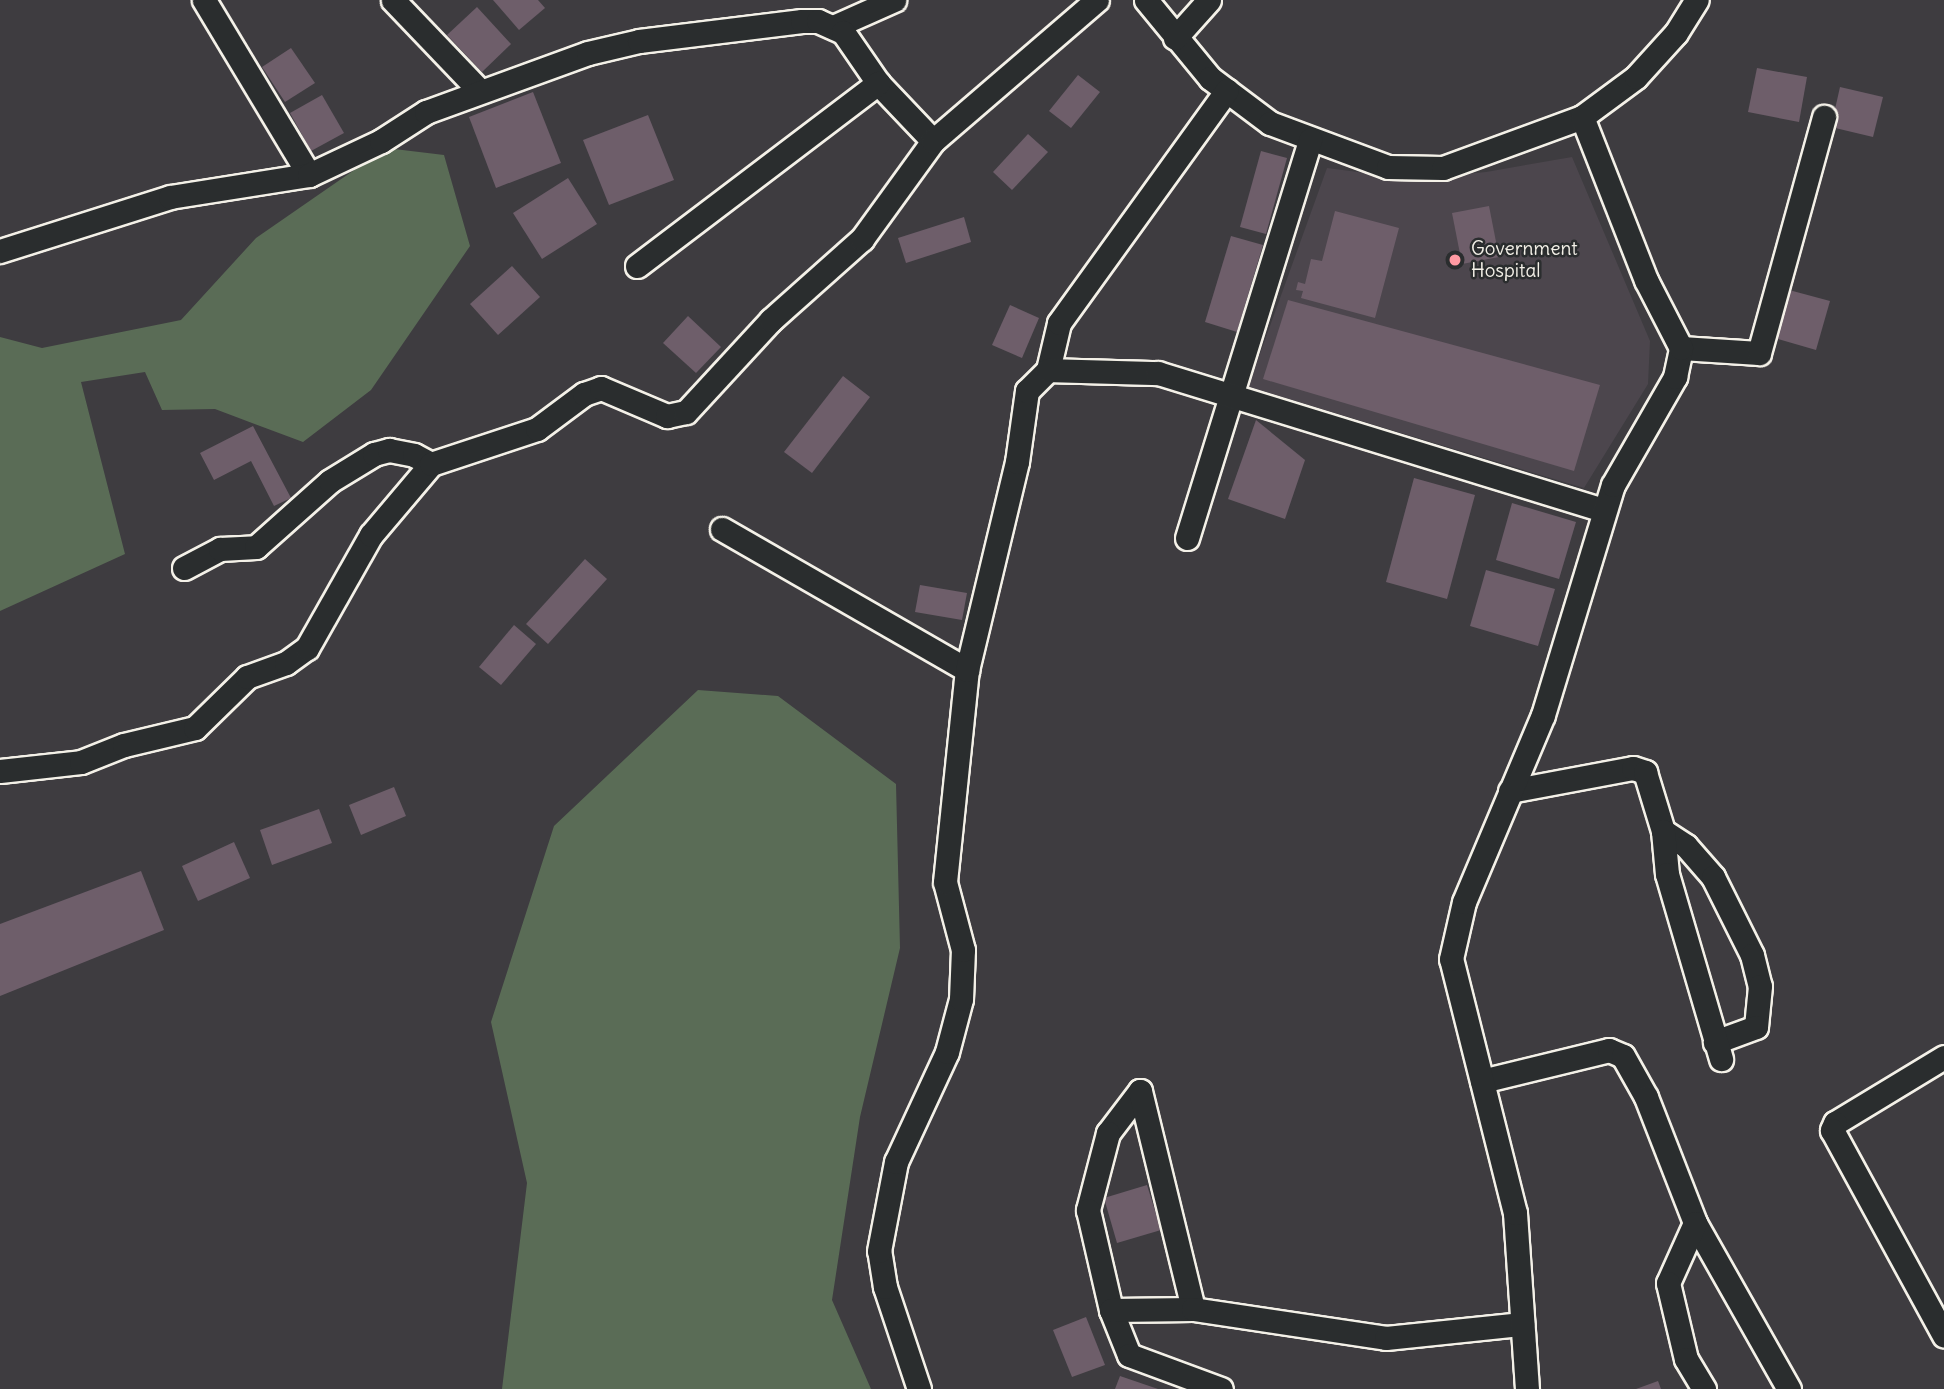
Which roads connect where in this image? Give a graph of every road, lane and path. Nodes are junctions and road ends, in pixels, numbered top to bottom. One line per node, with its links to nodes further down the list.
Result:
1 (204, 0): 17 (street)
2 (393, 0): 11 (street)
3 (894, 0): 8 (street)
4 (1097, 0): 16 (street)
5 (1146, 0): 9 (street)
6 (1209, 0): 9 (street)
7 (1697, 0): 13 (street)
8 (834, 27): 10 (street); 11 (street)
9 (1175, 38): 12 (street)
10 (878, 83): 16 (street); 19 (street)
11 (479, 90): 17 (street)
12 (1227, 90): 15 (street); 21 (street)
13 (1582, 117): 15 (street); 20 (street)
14 (1824, 117): 20 (street)
15 (1310, 140): 22 (street)
16 (933, 141): 23 (street)
17 (309, 175): 18 (street)
18 (0, 251)
19 (637, 267)
20 (1681, 348): 24 (street)
21 (1048, 370): 22 (street); 28 (street)
22 (1232, 395): 24 (street); 26 (street)
23 (431, 464): 27 (street); 29 (street)
24 (1604, 510): 30 (street)
25 (722, 529): 28 (street)
26 (1187, 538)
27 (184, 568)
28 (967, 670): 39 (street)
29 (0, 771)
30 (1510, 790): 31 (street); 33 (street)
31 (1663, 831): 31 (street)
32 (1944, 1057): 38 (street)
33 (1482, 1081): 34 (street); 37 (street)
34 (1695, 1223): 42 (street); 43 (street)
35 (1193, 1309): 36 (street); 36 (street); 37 (street)
36 (1111, 1310): 40 (street)
37 (1522, 1324): 41 (street)
38 (1944, 1335)
39 (919, 1389)
40 (1221, 1389)
41 (1527, 1389)
42 (1704, 1389)
43 (1789, 1389)

